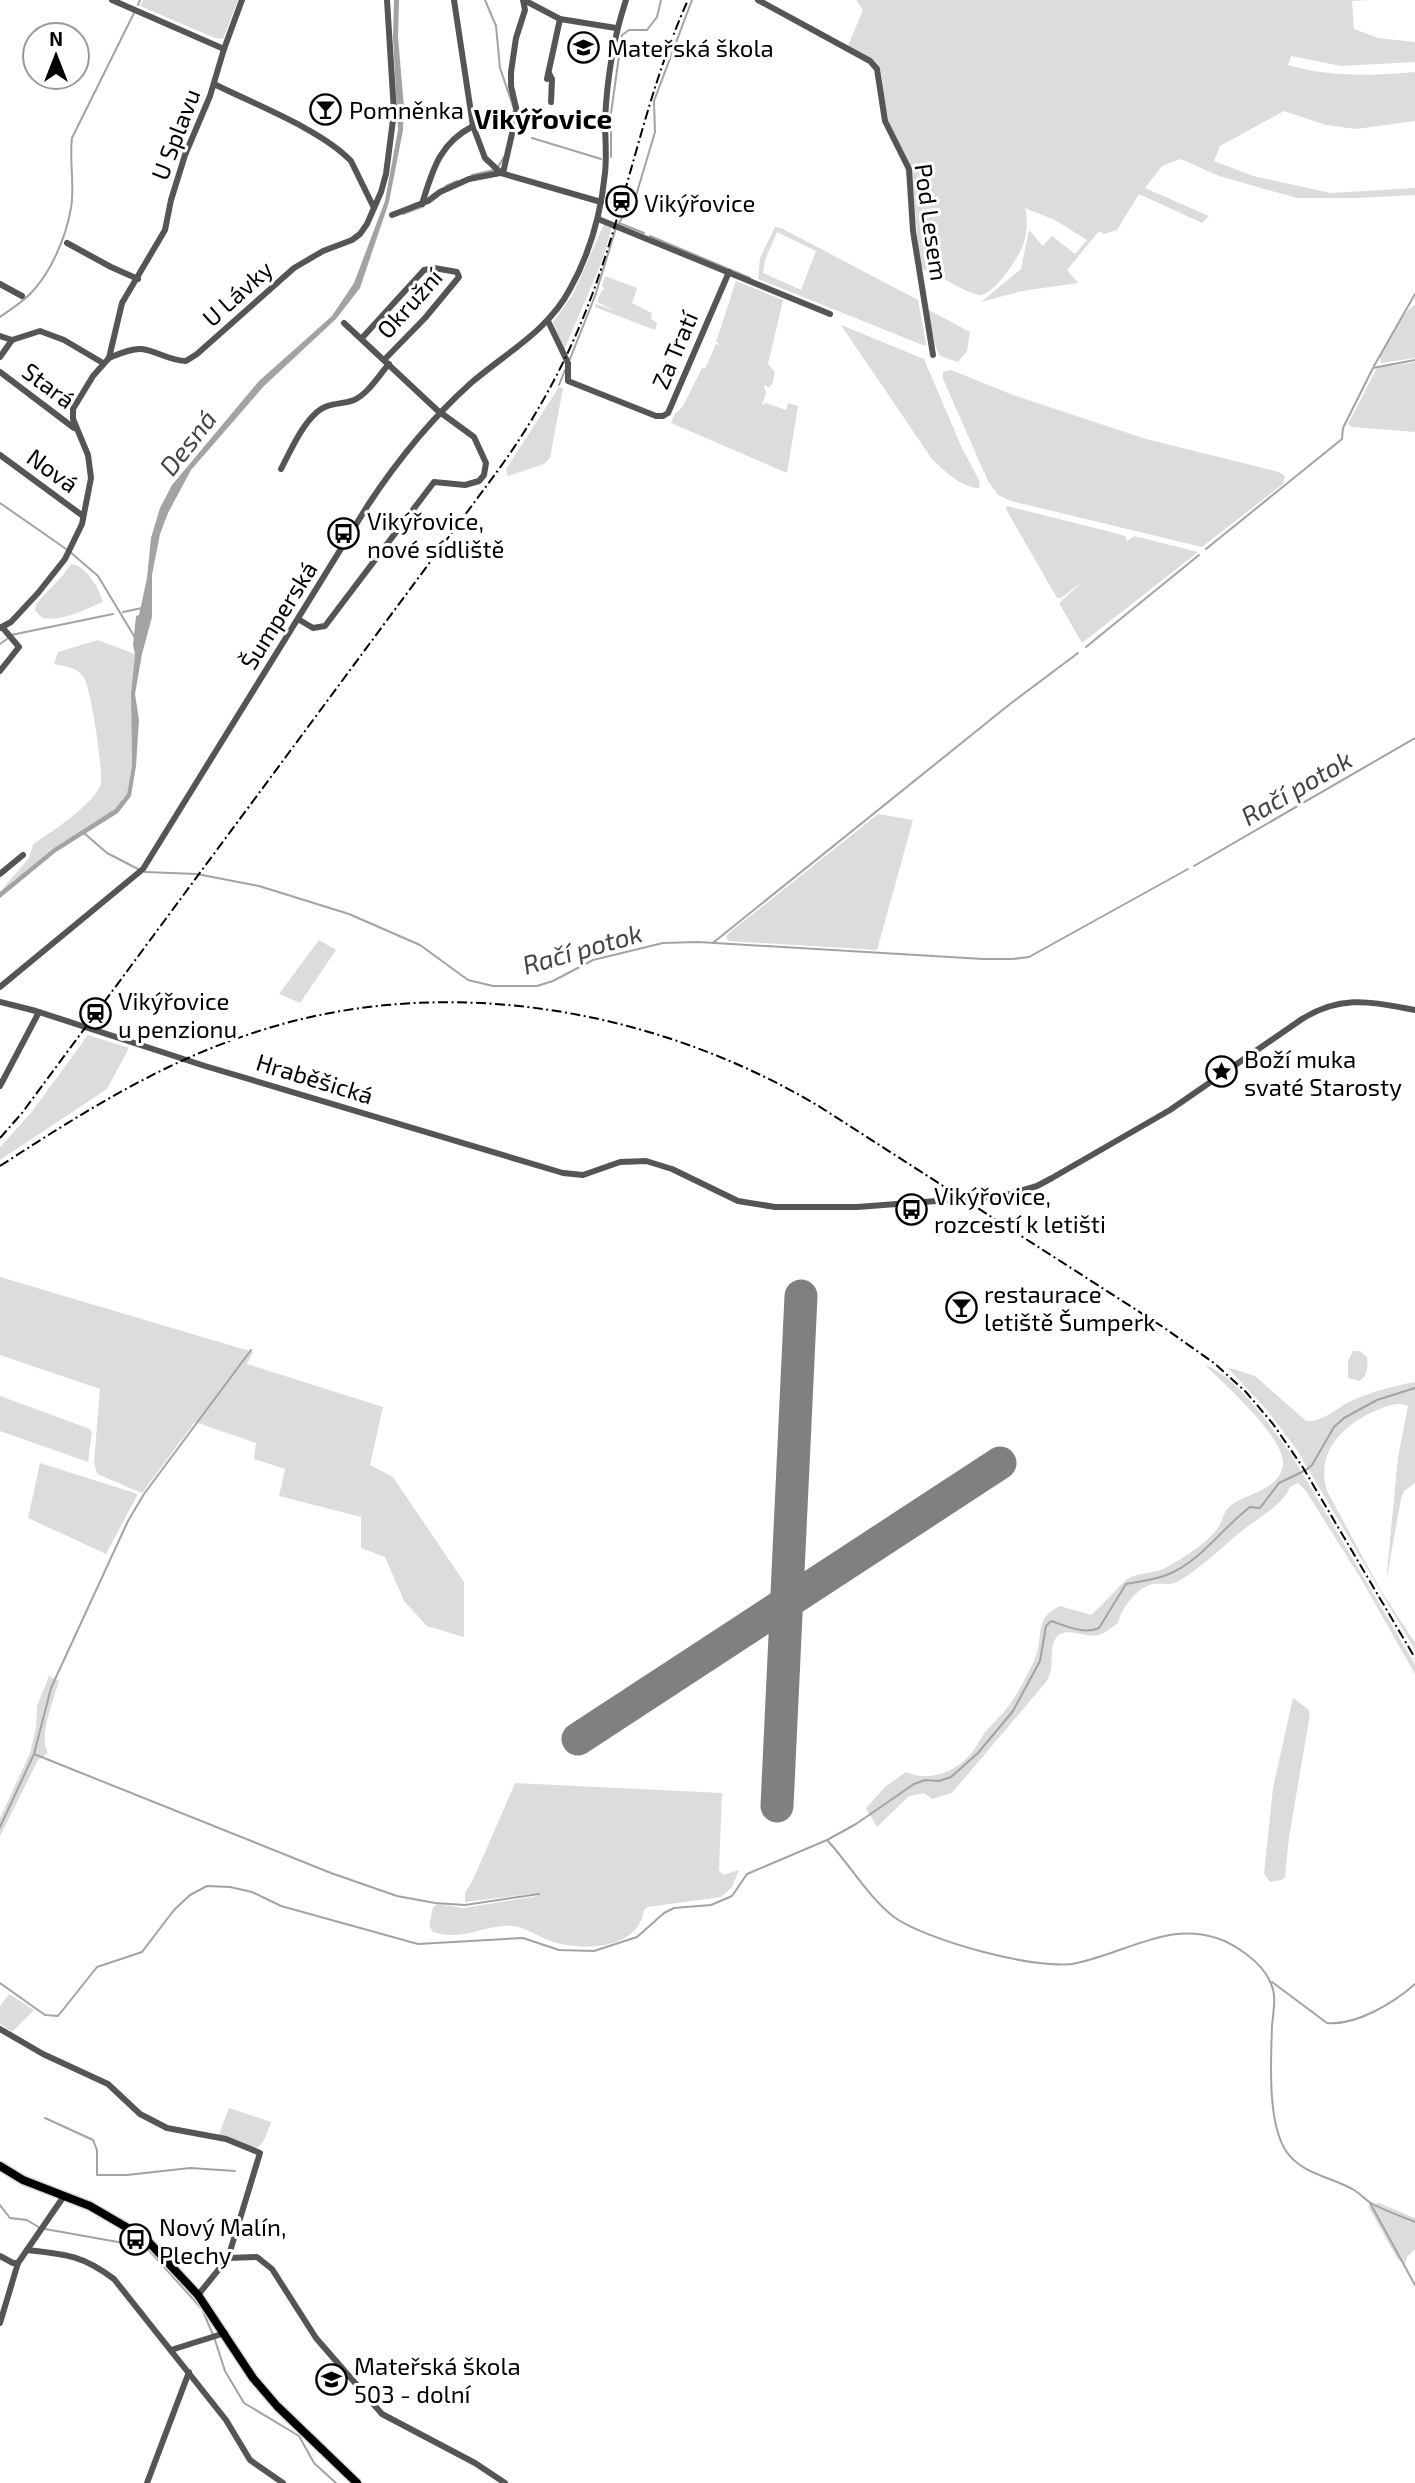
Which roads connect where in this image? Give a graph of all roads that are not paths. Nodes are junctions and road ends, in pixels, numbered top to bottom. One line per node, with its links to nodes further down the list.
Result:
1 (112, 0): 10 (street)
2 (242, 0): 10 (street, U Splavu)
3 (387, 0): 17 (street)
4 (454, 0): 13 (street)
5 (524, 0): 8 (street); 14 (street)
6 (626, 0): 9 (street, Šumperská)
7 (758, 0): 31 (street, Pod Lesem)
8 (561, 19): 9 (street); 12 (street)
9 (617, 28): 15 (street, Šumperská)
10 (224, 49): 11 (street, U Splavu)
11 (214, 84): 17 (street); 22 (street, U Splavu)
12 (551, 102)
13 (473, 126): 14 (street); 16 (street)
14 (498, 171): 15 (street); 16 (street)
15 (601, 202): 19 (street, Šumperská)
16 (425, 203): 18 (street)
17 (374, 208): 33 (street, U Lávky)
18 (392, 215)
19 (598, 219): 21 (street); 26 (street, Šumperská)
20 (67, 243): 22 (street)
21 (729, 272): 25 (street); 26 (street, Za Tratí)
22 (138, 279): 33 (street, U Splavu)
23 (0, 284): 24 (street)
24 (22, 296)
25 (830, 314)
26 (548, 321): 36 (street, Šumperská)
27 (344, 323): 29 (street)
28 (0, 336): 30 (street)
29 (362, 338): 34 (street); 34 (street, Okružní)
30 (12, 340): 32 (street, Stará); 33 (street)
31 (933, 355)
32 (0, 357)
33 (106, 361): 37 (street, U Splavu)
34 (387, 362): 36 (street); 39 (street)
35 (0, 372): 37 (street, Stará)
36 (442, 413): 41 (street, Šumperská); 41 (street)
37 (75, 429): 40 (street)
38 (0, 455): 40 (street, Nová)
39 (281, 468)
40 (83, 516): 42 (street)
41 (298, 619): 46 (street, Šumperská)
42 (1, 627): 43 (street)
43 (0, 671)
44 (23, 855): 45 (street)
45 (0, 874)
46 (0, 987)
47 (0, 1002): 49 (street, Hraběšická)
48 (1415, 1010): 49 (street, Hraběšická)
49 (39, 1012): 50 (street)
50 (0, 1086)
51 (0, 2029): 56 (street)
52 (0, 2166): 53 (main road)
53 (64, 2196): 54 (street); 58 (main road)
54 (27, 2249): 57 (street); 61 (street)
55 (0, 2256): 57 (street)
56 (228, 2258): 58 (street); 67 (street)
57 (18, 2263): 59 (street)
58 (198, 2295): 60 (main road)
59 (0, 2323)
60 (218, 2335): 61 (street); 66 (main road)
61 (171, 2350): 62 (street)
62 (188, 2372): 63 (street); 64 (street)
63 (275, 2481): 65 (street)
64 (147, 2483)
65 (283, 2483)
66 (357, 2483)
67 (505, 2483)

